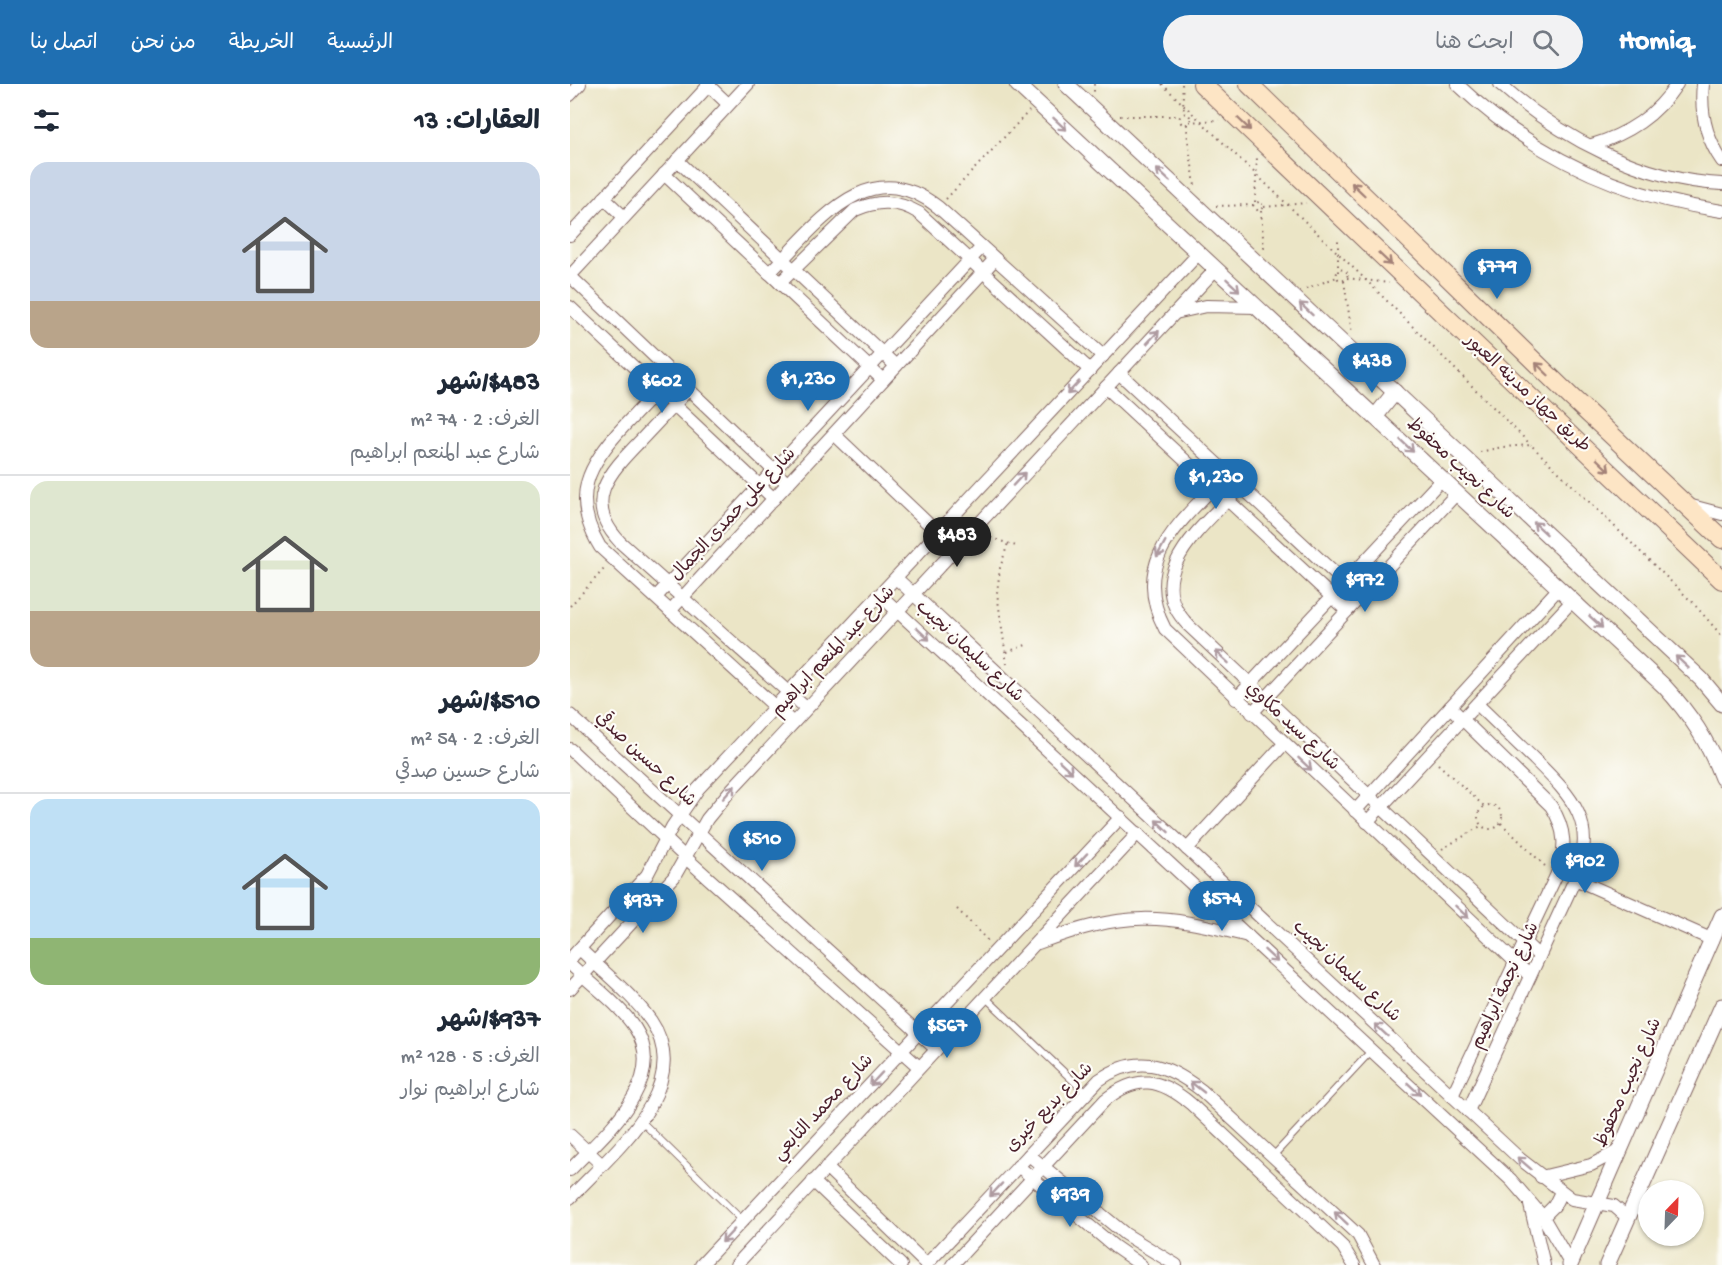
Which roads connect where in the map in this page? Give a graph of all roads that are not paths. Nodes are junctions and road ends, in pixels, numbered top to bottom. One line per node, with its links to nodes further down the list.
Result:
1 (580, 84): 12 (street)
2 (709, 84): 13 (street); 20 (street)
3 (748, 84): 13 (street)
4 (1017, 84): 26 (street, شارع نجيب محفوظ, one-way to 26)
5 (1066, 84): 50 (street, شارع نجيب محفوظ, one-way to 5)
6 (1202, 84): 53 (main road, طريق جهاز مدينه العبور, one-way to 53)
7 (1249, 84): 51 (main road, طريق جهاز مدينه العبور, one-way to 7)
8 (1457, 84): 22 (street)
9 (1500, 84): 14 (street)
10 (1677, 84): 14 (street)
11 (1703, 84): 16 (street)
12 (570, 95)
13 (728, 104): 15 (street)
14 (1592, 145): 18 (street)
15 (677, 160): 17 (street); 27 (street)
16 (1722, 162)
17 (664, 174): 23 (street); 33 (street)
18 (1722, 184)
19 (903, 188): 21 (street); 25 (street); 27 (street)
20 (604, 198): 23 (street); 24 (street)
21 (898, 203): 29 (street); 30 (street)
22 (1722, 211)
23 (624, 217): 34 (street)
24 (570, 235)
25 (982, 247): 28 (street); 29 (street, شارع على حمدى الجمال)
26 (1199, 253): 31 (street, شارع نجيب محفوظ); 40 (street, شارع عبد المنعم ابراهيم)
27 (783, 259): 30 (street); 33 (street)
28 (995, 259): 32 (street, شارع على حمدى الجمال); 40 (street)
29 (970, 261): 32 (street); 39 (street, شارع على حمدى الجمال)
30 (793, 269): 35 (street); 39 (street)
31 (1216, 269): 37 (street, شارع نجيب محفوظ, one-way to 37); 38 (street, شارع عبد المنعم ابراهيم)
32 (983, 272): 41 (street, شارع على حمدى الجمال); 43 (street)
33 (769, 273): 35 (street)
34 (570, 276): 45 (street)
35 (780, 283): 42 (street)
36 (570, 307): 49 (street)
37 (1257, 307): 38 (street); 54 (street, شارع نجيب محفوظ)
38 (1174, 314): 44 (street, شارع عبد المنعم ابراهيم, one-way to 38)
39 (883, 354): 41 (street); 42 (street, شارع على حمدى الجمال)
40 (1103, 356): 43 (street, شارع عبد المنعم ابراهيم)
41 (896, 366): 46 (street, شارع على حمدى الجمال)
42 (870, 368): 46 (street); 56 (street, شارع على حمدى الجمال)
43 (1090, 370): 68 (street, شارع عبد المنعم ابراهيم, one-way to 68)
44 (1119, 373): 47 (street, شارع عبد المنعم ابراهيم); 57 (street)
45 (674, 374): 48 (street); 49 (street)
46 (883, 381): 55 (street, شارع على حمدى الجمال)
47 (1106, 387): 62 (street); 75 (street, شارع عبد المنعم ابراهيم, one-way to 47)
48 (689, 389): 52 (street); 56 (street)
49 (659, 390): 52 (street); 77 (street)
50 (1395, 392): 54 (street); 90 (street, شارع نجيب محفوظ, one-way to 50)
51 (1570, 396): 53 (main road); 66 (main road, طريق جهاز مدينه العبور)
52 (674, 405): 60 (street); 73 (street)
53 (1551, 415): 71 (main road, طريق جهاز مدينه العبور, one-way to 71)
54 (1375, 417): 58 (street, شارع نجيب محفوظ, one-way to 58)
55 (834, 434): 59 (street, شارع على حمدى الجمال); 68 (street)
56 (774, 471): 59 (street); 60 (street, شارع على حمدى الجمال)
57 (1227, 473): 61 (street); 62 (street, شارع سيد مكاوي)
58 (1442, 479): 63 (street, شارع نجيب محفوظ); 72 (street)
59 (788, 484): 64 (street, شارع على حمدى الجمال)
60 (760, 486): 64 (street); 73 (street, شارع على حمدى الجمال)
61 (1241, 486): 65 (street, شارع سيد مكاوي); 72 (street)
62 (1214, 487): 65 (street); 88 (street, شارع سيد مكاوي, one-way to 88)
63 (1457, 493): 74 (street, شارع نجيب محفوظ); 80 (street)
64 (774, 499): 78 (street, شارع على حمدى الجمال)
65 (1228, 501): 79 (street); 85 (street, شارع سيد مكاوي, one-way to 65)
66 (1683, 504): 67 (street); 69 (main road, طريق جهاز مدينه العبور)
67 (1722, 514)
68 (938, 533): 70 (street, شارع عبد المنعم ابراهيم)
69 (1722, 539)
70 (896, 578): 75 (street, شارع سليمان نجيب); 76 (street, شارع عبد المنعم ابراهيم)
71 (1722, 580)
72 (1344, 583): 79 (street); 80 (street)
73 (668, 584): 77 (street, شارع على حمدى الجمال); 78 (street)
74 (1559, 588): 81 (street, شارع نجيب محفوظ); 92 (street)
75 (913, 593): 82 (street, شارع عبد المنعم ابراهيم); 103 (street, شارع سليمان نجيب)
76 (880, 595): 82 (street, شارع سليمان نجيب); 86 (street, شارع عبد المنعم ابراهيم)
77 (656, 597): 83 (street)
78 (683, 597): 83 (street, شارع على حمدى الجمال); 86 (street)
79 (1332, 597): 84 (street); 85 (street)
80 (1359, 597): 84 (street)
81 (1573, 600): 89 (street); 101 (street, شارع نجيب محفوظ, one-way to 101)
82 (898, 610): 93 (street, شارع عبد المنعم ابراهيم); 106 (street, شارع سليمان نجيب, one-way to 106)
83 (670, 611): 91 (street)
84 (1347, 611): 87 (street)
85 (1250, 684): 87 (street, شارع سيد مكاوي); 88 (street)
86 (789, 693): 91 (street, شارع عبد المنعم ابراهيم); 93 (street)
87 (1265, 698): 94 (street); 100 (street, شارع سيد مكاوي)
88 (1236, 699): 94 (street, شارع سيد مكاوي)
89 (1477, 704): 96 (street); 119 (street, شارع نجمة ابراهيم)
90 (1722, 704)
91 (775, 707): 97 (street); 108 (street, شارع عبد المنعم ابراهيم)
92 (1450, 707): 96 (street, شارع نجمة ابراهيم); 104 (street)
93 (806, 708): 97 (street, شارع عبد المنعم ابراهيم)
94 (1251, 713): 98 (street, شارع سيد مكاوي)
95 (570, 715): 108 (street, شارع حسين صدقي)
96 (1463, 719): 105 (street); 124 (street, شارع نجمة ابراهيم)
97 (793, 723): 113 (street, شارع عبد المنعم ابراهيم, one-way to 97)
98 (1284, 744): 102 (street, شارع سيد مكاوي, one-way to 102); 115 (street)
99 (572, 755): 114 (street)
100 (1342, 770): 102 (street); 104 (street, شارع سيد مكاوي)
101 (1722, 778)
102 (1328, 785): 107 (street, شارع سيد مكاوي)
103 (1126, 792): 106 (street); 115 (street, شارع سليمان نجيب, one-way to 103)
104 (1369, 796): 105 (street, شارع سيد مكاوي); 107 (street)
105 (1381, 807): 110 (street); 112 (street, شارع سيد مكاوي)
106 (1111, 808): 109 (street, شارع سليمان نجيب)
107 (1355, 811): 110 (street, شارع سيد مكاوي)
108 (678, 816): 113 (street, شارع حسين صدقي); 114 (street, شارع عبد المنعم ابراهيم)
109 (1121, 818): 111 (street, شارع سليمان نجيب); 136 (street, شارع محمد التابعي, one-way to 136)
110 (1367, 822): 116 (street, شارع سيد مكاوي)
111 (1138, 833): 122 (street, شارع سليمان نجيب); 125 (street)
112 (1408, 833): 116 (street); 118 (street, شارع سيد مكاوي)
113 (698, 834): 117 (street, شارع عبد المنعم ابراهيم); 136 (street, شارع حسين صدقي)
114 (665, 838): 117 (street); 126 (street, شارع عبد المنعم ابراهيم)
115 (1187, 849): 142 (street, شارع سليمان نجيب, one-way to 115)
116 (1395, 849): 120 (street, شارع سيد مكاوي)
117 (686, 858): 130 (street, شارع عبد المنعم ابراهيم); 139 (street)
118 (1449, 872): 120 (street); 124 (street, شارع سيد مكاوي)
119 (1575, 879): 123 (street); 127 (street, شارع نجمة ابراهيم)
120 (1436, 887): 129 (street, شارع سيد مكاوي, one-way to 129)
121 (1722, 916): 123 (street, شارع نجيب محفوظ)
122 (1250, 937): 125 (street); 138 (street, شارع سليمان نجيب, one-way to 138)
123 (1713, 940): 146 (street, شارع نجيب محفوظ)
124 (1524, 942): 127 (street, شارع سيد مكاوي); 129 (street, شارع نجمة ابراهيم)
125 (1034, 945): 134 (street)
126 (580, 949): 128 (street, شارع عبد المنعم ابراهيم); 130 (street)
127 (1539, 957): 132 (street, شارع نجمة ابراهيم)
128 (570, 962): 131 (street)
129 (1515, 962): 132 (street, شارع سيد مكاوي); 142 (street, شارع نجمة ابراهيم)
130 (594, 964): 131 (street, شارع عبد المنعم ابراهيم); 144 (street)
131 (583, 976): 133 (street, شارع عبد المنعم ابراهيم); 147 (street)
132 (1530, 976): 143 (street, شارع نجمة ابراهيم)
133 (570, 989)
134 (985, 997): 137 (street); 141 (lane)
135 (1722, 1006): 164 (street)
136 (918, 1033): 137 (street, شارع حسين صدقي); 139 (street, شارع محمد التابعي)
137 (936, 1049): 140 (street)
138 (1372, 1050): 149 (lane); 161 (street, شارع سليمان نجيب, one-way to 161)
139 (902, 1051): 140 (street); 165 (street, شارع محمد التابعي, one-way to 165)
140 (920, 1066): 154 (street)
141 (1086, 1093): 148 (street, شارع بديع خيرى); 149 (street, شارع بديع خيرى, one-way to 141)
142 (1452, 1096): 143 (street, شارع سليمان نجيب)
143 (1468, 1111): 155 (street, شارع سليمان نجيب, one-way to 143)
144 (640, 1120): 150 (street); 165 (lane)
145 (570, 1135): 147 (street)
146 (1620, 1150): 155 (street); 162 (street, شارع نجيب محفوظ)
147 (588, 1151): 150 (street); 151 (street)
148 (1029, 1155): 152 (street, شارع بديع خيرى); 153 (street)
149 (1274, 1155): 175 (street, شارع بديع خيرى, one-way to 149)
150 (601, 1164): 157 (street)
151 (571, 1166): 157 (street)
152 (1018, 1166): 156 (street); 170 (street, شارع بديع خيرى, one-way to 170)
153 (1044, 1166): 156 (street, شارع بديع خيرى); 173 (street); 174 (street, شارع بديع خيرى)
154 (826, 1167): 158 (street); 170 (street)
155 (1540, 1177): 159 (street, شارع سليمان نجيب)
156 (1033, 1178): 171 (street, شارع بديع خيرى); 172 (street)
157 (587, 1179): 160 (street)
158 (813, 1181): 168 (street); 169 (street)
159 (1562, 1192): 162 (street, شارع سليمان نجيب); 163 (street)
160 (570, 1198)
161 (1527, 1198): 163 (street, شارع سليمان نجيب); 176 (street)
162 (1596, 1205): 164 (street, شارع سليمان نجيب); 166 (street, شارع نجيب محفوظ)
163 (1543, 1217): 166 (street, شارع سليمان نجيب)
164 (1628, 1218): 177 (street)
165 (743, 1221): 167 (street, شارع محمد التابعي, one-way to 167)
166 (1570, 1264)
167 (701, 1265)
168 (736, 1265)
169 (901, 1265)
170 (927, 1265)
171 (951, 1265)
172 (1141, 1265)
173 (1176, 1265)
174 (1354, 1265)
175 (1374, 1265)
176 (1544, 1265)
177 (1607, 1265)

